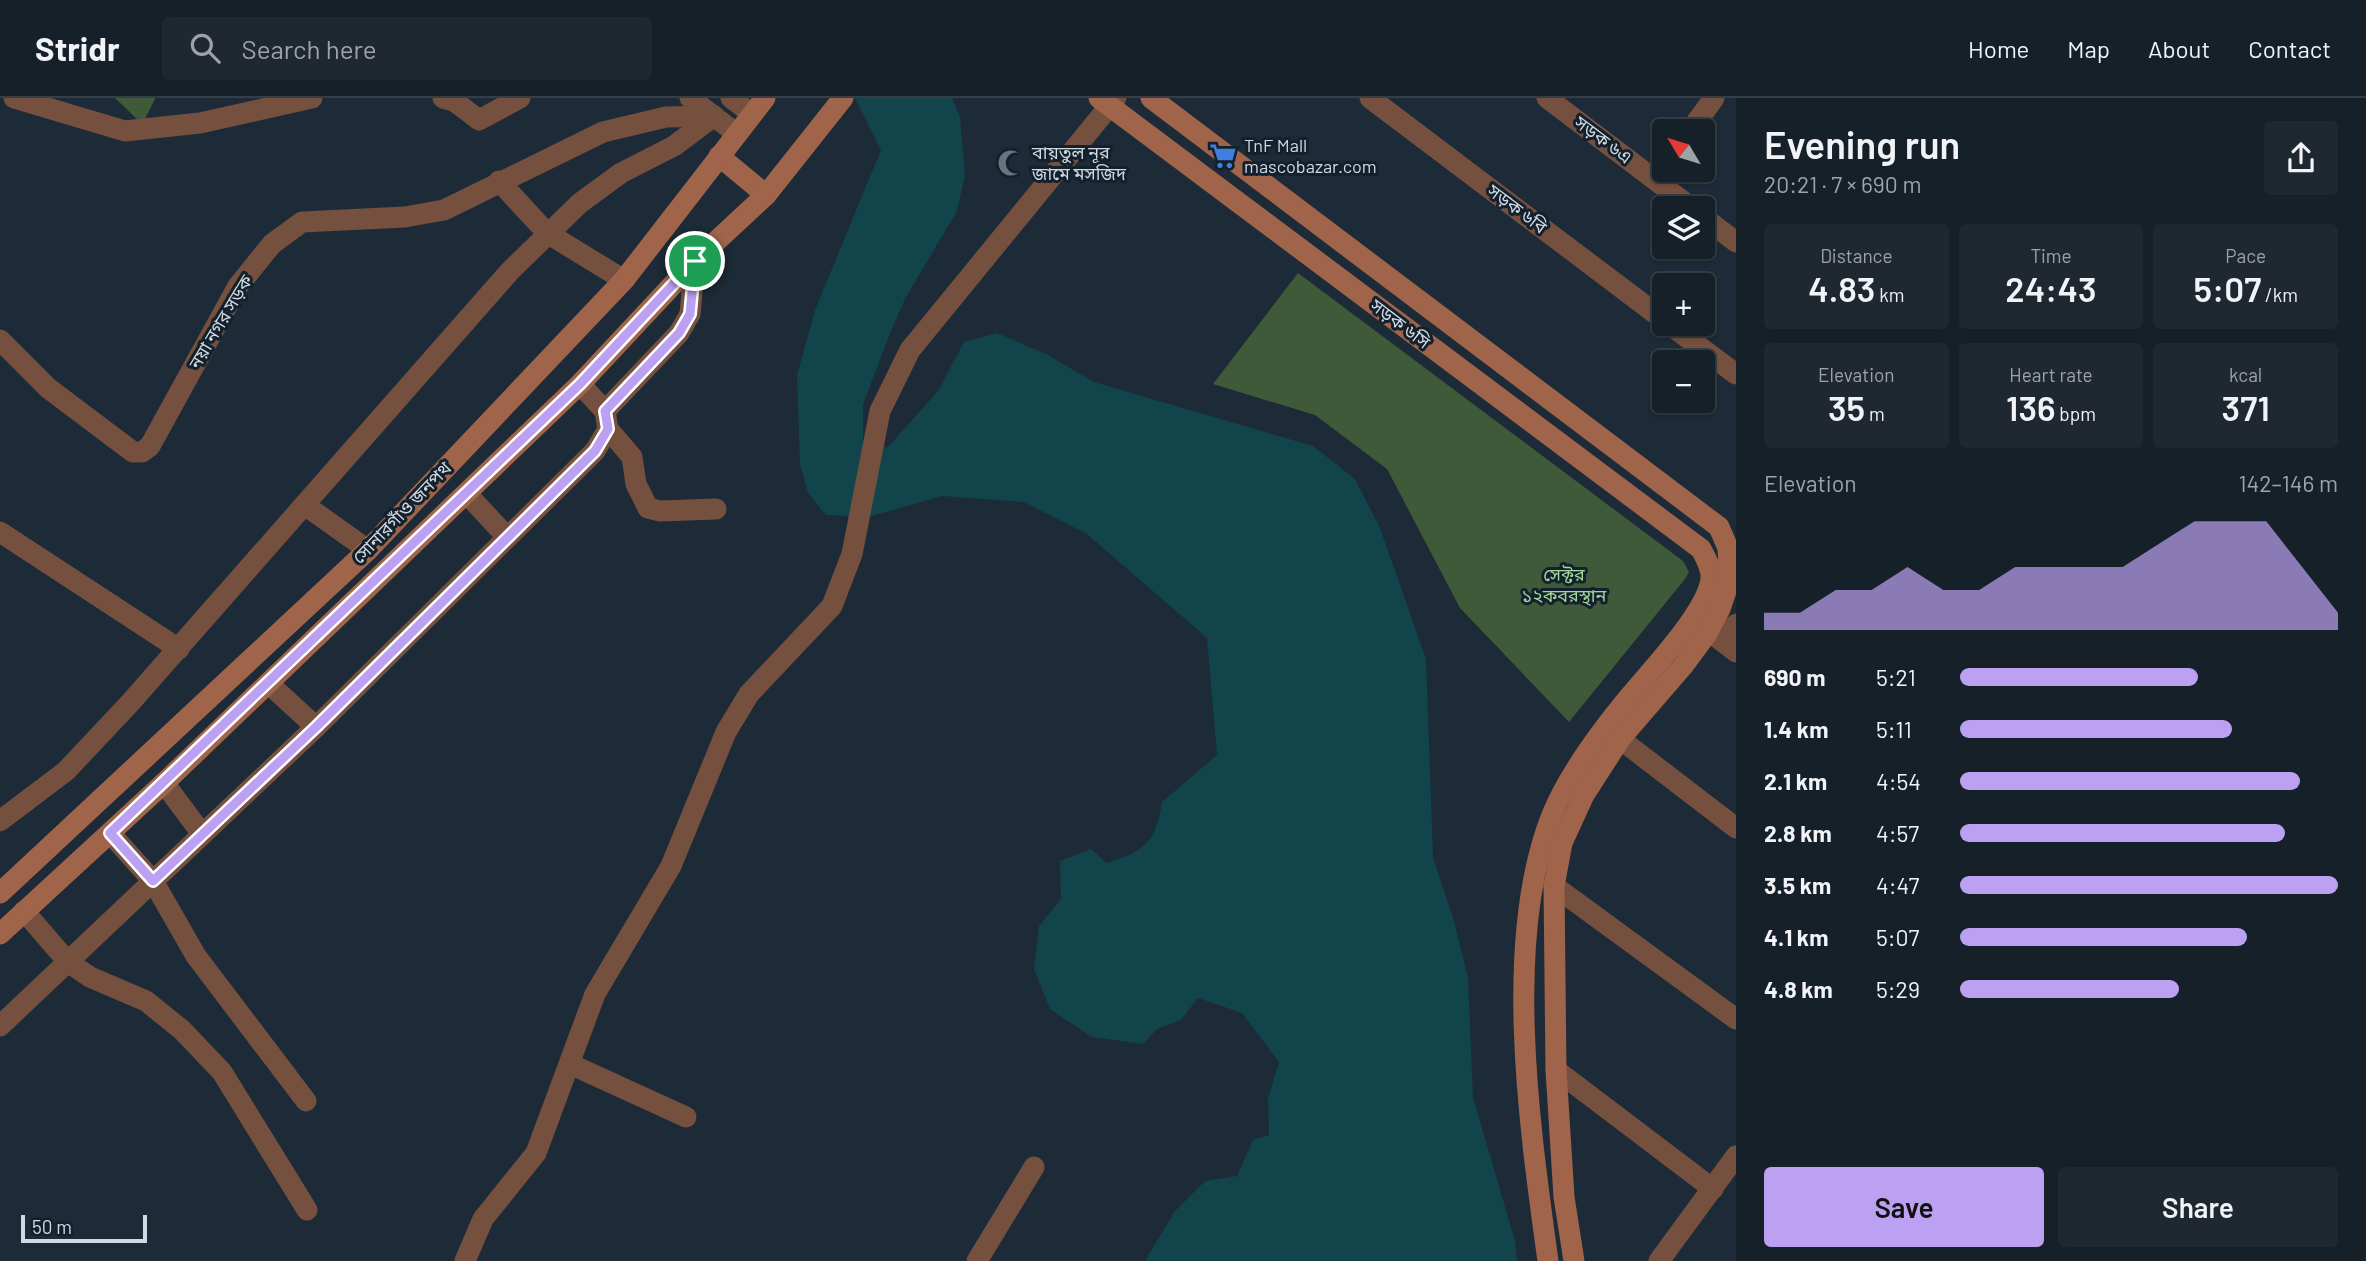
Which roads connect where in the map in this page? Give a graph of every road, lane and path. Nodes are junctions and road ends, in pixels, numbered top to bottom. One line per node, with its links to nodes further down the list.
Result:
1 (14, 98): 2 (street)
2 (312, 98)
3 (443, 98): 4 (street)
4 (520, 98)
5 (690, 98): 14 (street)
6 (731, 98): 13 (street)
7 (843, 98): 21 (street, সোনারগাঁও জনপথ)
8 (1151, 98): 33 (street, সড়ক ৬সি)
9 (1370, 98): 28 (street, সড়ক ৬বি)
10 (1714, 98): 15 (street)
11 (1108, 101): 34 (street, সড়ক ৬সি); 62 (street)
12 (1559, 102): 18 (street, সড়ক ৬এ)
13 (759, 106): 16 (street, সোনারগাঁও জনপথ)
14 (714, 116): 16 (street); 19 (street, নয়া নগর সড়ক); 24 (street)
15 (1699, 119)
16 (737, 134): 17 (street, সোনারগাঁও জনপথ)
17 (719, 156): 21 (street); 27 (street, সোনারগাঁও জনপথ)
18 (1652, 168)
19 (499, 181): 24 (street); 30 (street, নয়া নগর সড়ক)
20 (1667, 182): 22 (street, সড়ক ৬এ)
21 (766, 195): 26 (street, সোনারগাঁও জনপথ)
22 (1681, 196)
23 (1715, 226): 25 (street)
24 (547, 233): 27 (street); 37 (street)
25 (1736, 242)
26 (695, 261): 32 (street, সোনারগাঁও জনপথ); 35 (street)
27 (624, 280): 41 (street, সোনারগাঁও জনপথ)
28 (1652, 311)
29 (1685, 336): 31 (street)
30 (0, 340)
31 (1736, 374)
32 (580, 384): 35 (street); 36 (street, সোনারগাঁও জনপথ)
33 (1534, 387): 34 (street); 42 (street, সড়ক ৬সি)
34 (1516, 411): 42 (street, সড়ক ৬সি)
35 (607, 420): 38 (street); 40 (street)
36 (467, 494): 40 (street); 46 (street, সোনারগাঁও জনপথ)
37 (306, 506): 41 (street); 45 (street)
38 (716, 509)
39 (0, 532): 45 (street)
40 (507, 537): 47 (street)
41 (368, 550): 56 (street, সোনারগাঁও জনপথ)
42 (1720, 567): 44 (street); 72 (street)
43 (1736, 624): 44 (street)
44 (1722, 642): 48 (street)
45 (179, 649): 50 (street)
46 (268, 683): 47 (street); 49 (street, সোনারগাঁও জনপথ)
47 (316, 727): 53 (street)
48 (1620, 739): 51 (street); 55 (street)
49 (164, 783): 52 (street, সোনারগাঁও জনপথ); 53 (street)
50 (0, 821)
51 (1736, 828)
52 (110, 833): 54 (street); 57 (street, সোনারগাঁও জনপথ)
53 (202, 834): 54 (street)
54 (153, 881): 59 (street); 64 (street)
55 (1554, 886): 60 (street); 63 (street)
56 (0, 893)
57 (24, 911): 58 (street, সোনারগাঁও জনপথ); 59 (street)
58 (0, 934)
59 (68, 962): 61 (street); 69 (street)
60 (1736, 1019)
61 (0, 1027)
62 (570, 1064): 65 (street); 70 (street)
63 (1556, 1070): 68 (street); 73 (street)
64 (306, 1101)
65 (686, 1117)
66 (1736, 1156): 68 (street)
67 (1034, 1167): 71 (street)
68 (1713, 1189): 74 (street)
69 (307, 1210)
70 (464, 1261)
71 (977, 1261)
72 (1548, 1261)
73 (1574, 1261)
74 (1659, 1261)

